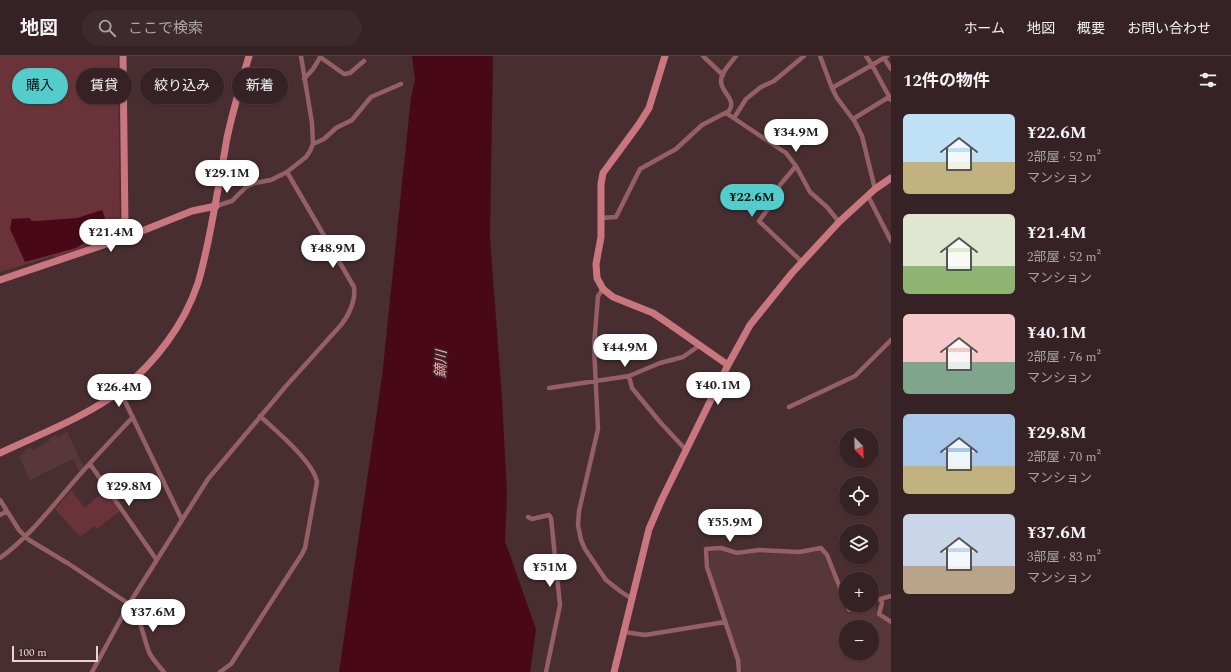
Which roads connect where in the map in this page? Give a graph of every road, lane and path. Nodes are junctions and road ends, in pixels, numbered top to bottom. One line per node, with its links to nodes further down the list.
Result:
1 (123, 56): 32 (street)
2 (249, 56): 29 (street)
3 (301, 56): 16 (street)
4 (665, 56): 30 (street)
5 (703, 56): 15 (street)
6 (736, 56): 15 (street)
7 (804, 56): 21 (street)
8 (820, 56): 18 (street)
9 (866, 56): 13 (street)
10 (320, 57): 12 (street); 16 (street)
11 (886, 57): 13 (street); 14 (street)
12 (364, 61)
13 (872, 65): 18 (street); 19 (street)
14 (891, 69)
15 (723, 75): 20 (street)
16 (304, 79): 23 (street)
17 (401, 84): 23 (street)
18 (832, 88): 22 (street)
19 (890, 98): 22 (street)
20 (726, 113): 21 (street); 30 (street)
21 (734, 118): 24 (street)
22 (852, 119): 27 (street)
23 (313, 144): 25 (street)
24 (796, 166): 31 (street); 34 (street)
25 (287, 172): 29 (street); 45 (street)
26 (891, 178): 27 (street)
27 (875, 188): 28 (street)
28 (868, 196): 31 (street); 33 (street)
29 (216, 206): 32 (street); 43 (street)
30 (601, 218): 36 (street)
31 (839, 222): 34 (street)
32 (126, 238): 35 (street)
33 (891, 241)
34 (802, 262): 39 (street)
35 (0, 280)
36 (603, 289): 38 (street); 41 (street)
37 (891, 340): 44 (street)
38 (700, 345): 39 (street); 40 (street)
39 (728, 365): 47 (street)
40 (629, 376): 41 (street); 47 (street)
41 (596, 382): 42 (street); 60 (street)
42 (549, 388)
43 (120, 391): 46 (street); 48 (street)
44 (789, 407)
45 (260, 416): 54 (street); 68 (street)
46 (133, 417): 49 (street); 54 (street)
47 (686, 450): 60 (street)
48 (0, 453)
49 (90, 464): 55 (street); 57 (street)
50 (0, 500): 51 (street)
51 (7, 511): 52 (street); 55 (street)
52 (0, 515)
53 (528, 516): 69 (street)
54 (182, 520): 57 (street)
55 (24, 536): 56 (street); 62 (street)
56 (0, 558)
57 (156, 559): 62 (street)
58 (839, 586): 63 (street)
59 (891, 596): 61 (street)
60 (632, 599): 65 (street)
61 (881, 599): 64 (street)
62 (129, 604): 66 (street); 67 (street)
63 (725, 622): 65 (street); 71 (street)
64 (891, 622)
65 (624, 632): 70 (street)
66 (92, 672)
67 (164, 672)
68 (220, 672)
69 (546, 672)
70 (614, 672)
71 (739, 672)

